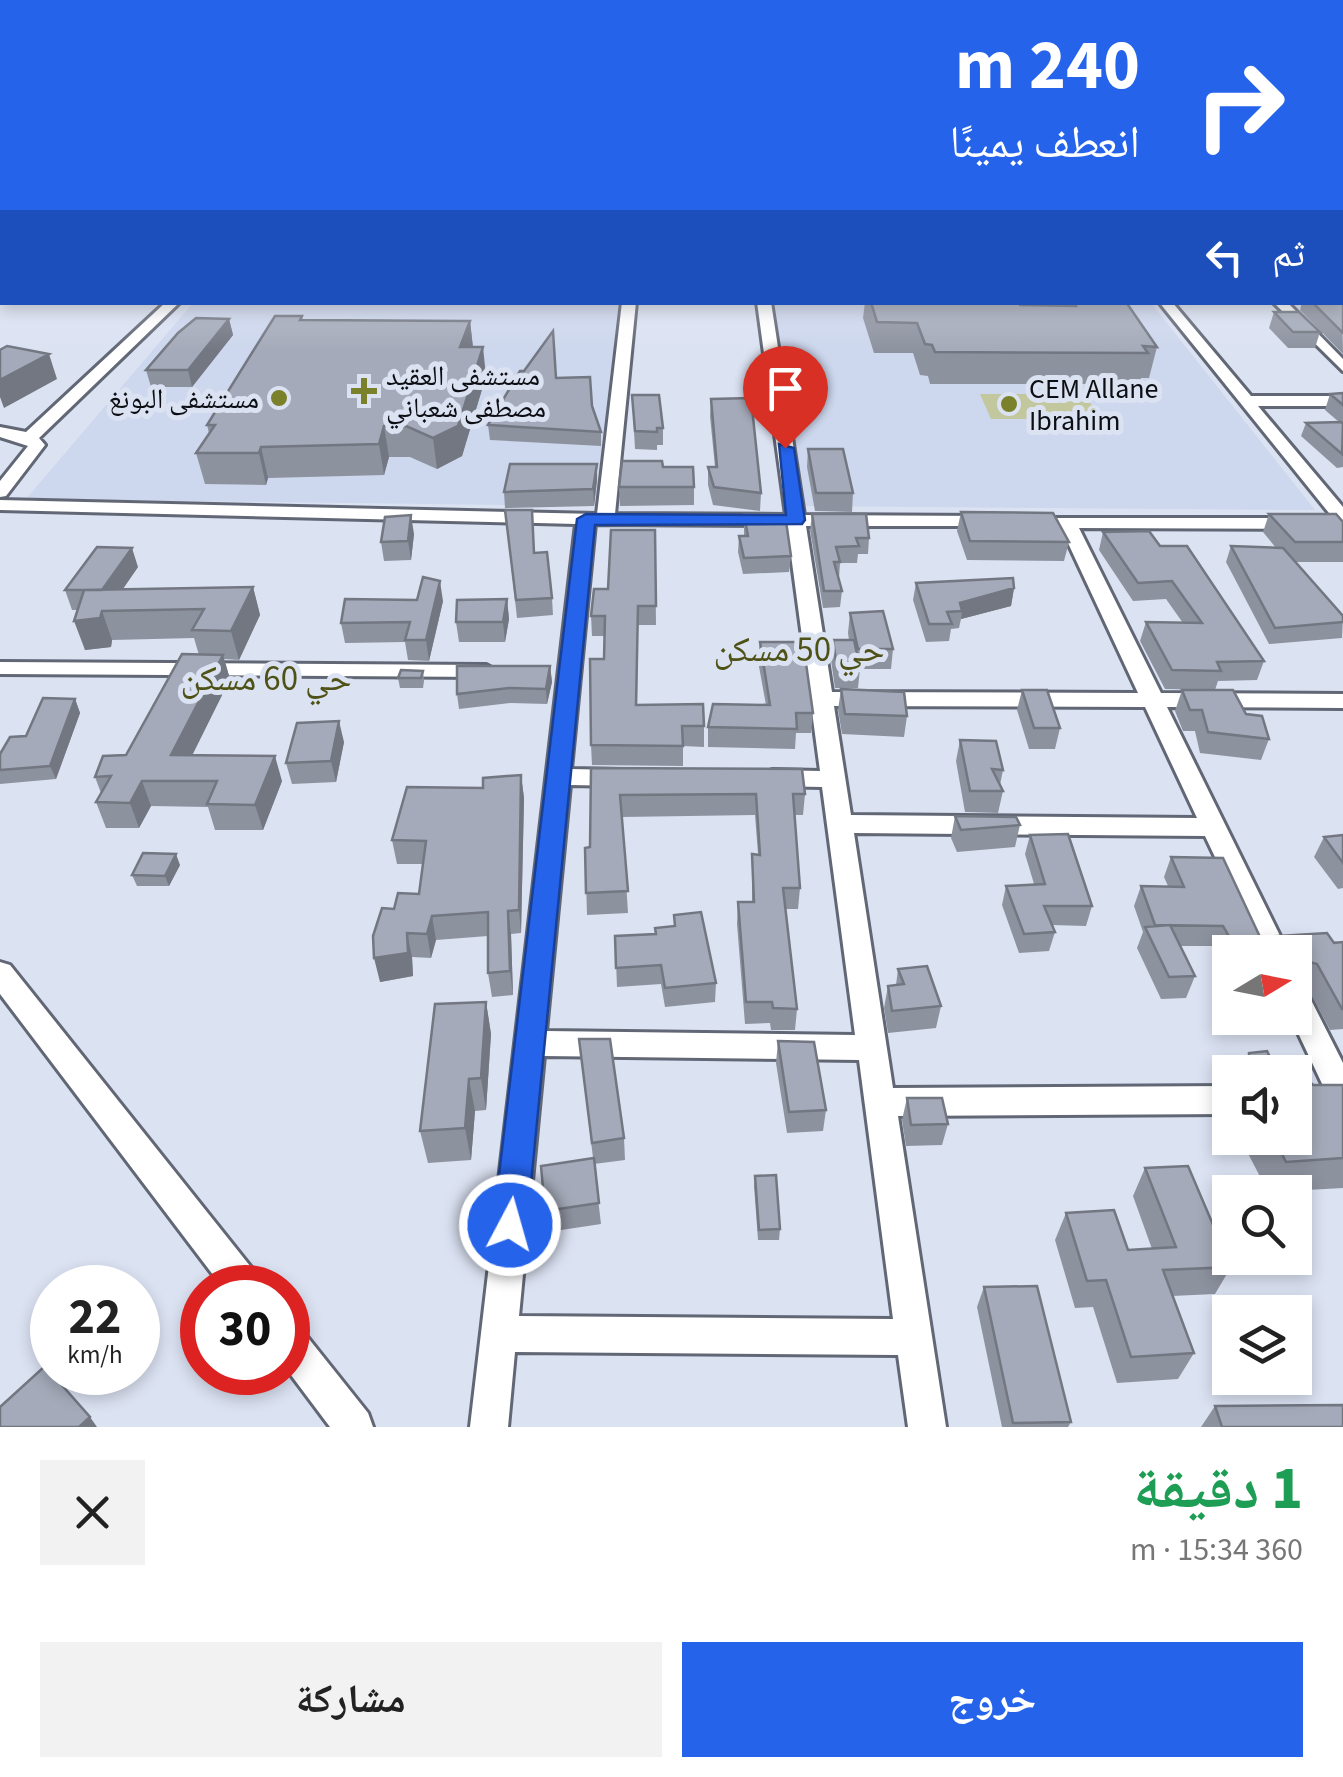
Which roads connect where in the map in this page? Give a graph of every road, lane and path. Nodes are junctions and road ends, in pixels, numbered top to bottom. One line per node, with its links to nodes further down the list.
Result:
1 (171, 305): 10 (street)
2 (629, 305): 13 (street)
3 (764, 305): 14 (street)
4 (1167, 305): 7 (street)
5 (1282, 305): 6 (street)
6 (1343, 367)
7 (1246, 401): 8 (street); 15 (street)
8 (1343, 402)
9 (0, 432): 10 (street)
10 (29, 438): 11 (street)
11 (0, 492)
12 (0, 505): 13 (street)
13 (596, 519): 14 (street); 22 (street)
14 (796, 520): 16 (street); 19 (street)
15 (1343, 521): 16 (street)
16 (1066, 522): 20 (street)
17 (0, 668): 18 (street)
18 (511, 672)
19 (822, 699): 20 (street); 25 (street)
20 (1153, 700): 21 (street); 27 (street)
21 (1343, 701)
22 (558, 777): 23 (street); 31 (street)
23 (637, 778)
24 (755, 778): 25 (street)
25 (833, 778): 26 (street)
26 (840, 824): 27 (street); 32 (street)
27 (1214, 827): 28 (street)
28 (1266, 935)
29 (0, 973): 37 (street)
30 (1312, 1032): 33 (street)
31 (530, 1043): 32 (street); 38 (street)
32 (872, 1048): 36 (street)
33 (1343, 1097): 34 (street)
34 (1312, 1099)
35 (1212, 1100): 36 (street)
36 (880, 1102): 39 (street)
37 (227, 1265)
38 (498, 1334): 39 (street); 42 (street)
39 (914, 1337): 43 (street)
40 (310, 1370): 41 (street)
41 (354, 1427)
42 (489, 1427)
43 (927, 1427)

